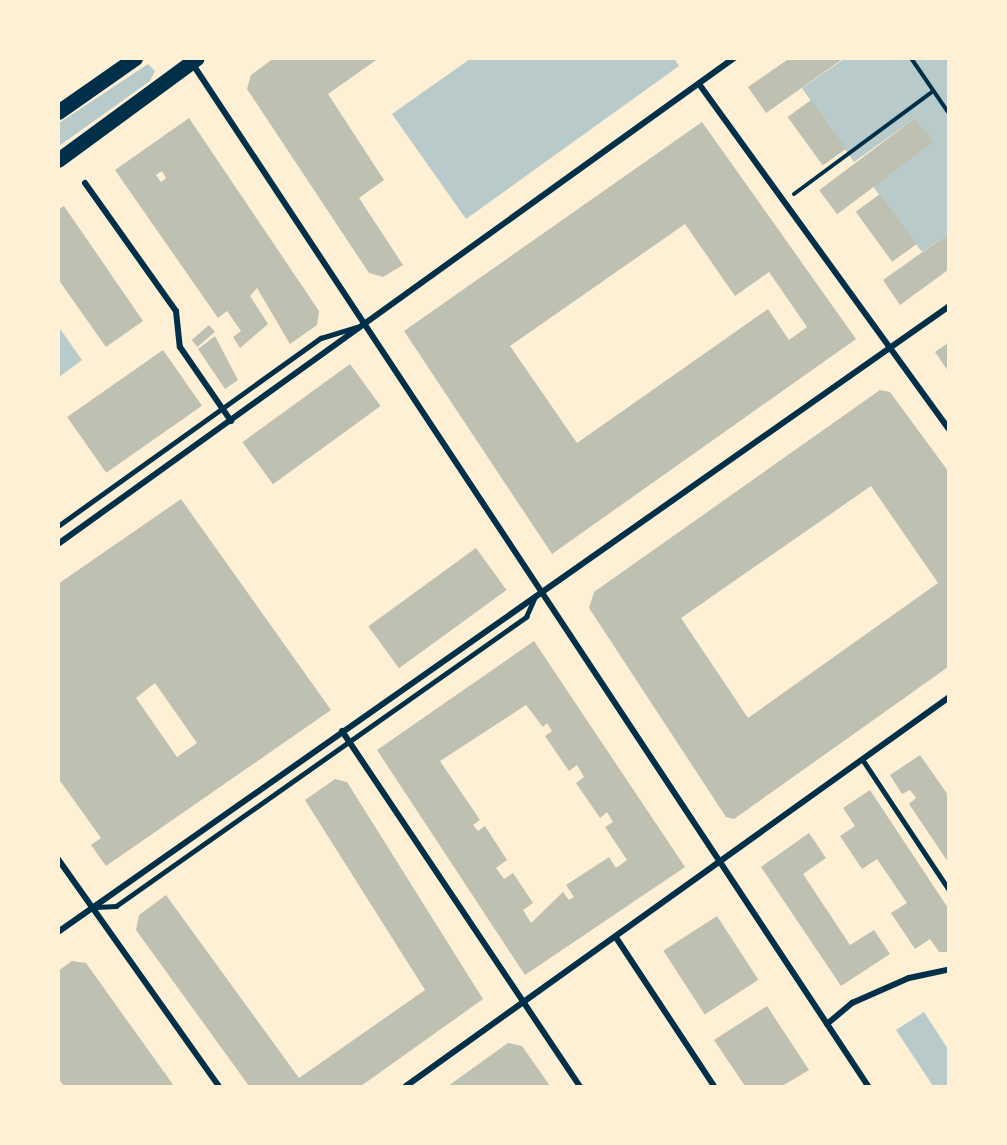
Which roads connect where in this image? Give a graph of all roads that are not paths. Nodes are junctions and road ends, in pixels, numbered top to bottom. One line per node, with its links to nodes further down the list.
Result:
1 (135, 58): 5 (main road)
2 (734, 58): 4 (street)
3 (193, 60): 6 (main road); 9 (street)
4 (699, 84): 9 (street); 10 (street)
5 (58, 112)
6 (58, 160)
7 (85, 183): 11 (street)
8 (948, 307): 10 (street)
9 (365, 325): 11 (lane); 12 (street); 16 (street)
10 (891, 348): 13 (street); 16 (street)
11 (223, 408): 12 (street); 14 (lane)
12 (231, 421): 15 (street)
13 (948, 428)
14 (58, 526)
15 (58, 544)
16 (538, 591): 18 (street); 19 (lane); 22 (street)
17 (948, 699): 20 (street)
18 (342, 731): 19 (street); 24 (street)
19 (348, 741): 24 (lane); 28 (street)
20 (863, 760): 22 (street); 23 (lane)
21 (58, 859): 24 (street)
22 (721, 864): 26 (street); 29 (street)
23 (948, 888)
24 (93, 907): 25 (street); 30 (street)
25 (58, 932)
26 (617, 939): 28 (street); 33 (street)
27 (948, 970): 29 (street)
28 (524, 1002): 31 (street); 32 (street)
29 (826, 1024): 34 (street)
30 (219, 1086)
31 (406, 1086)
32 (580, 1086)
33 (714, 1086)
34 (868, 1086)

